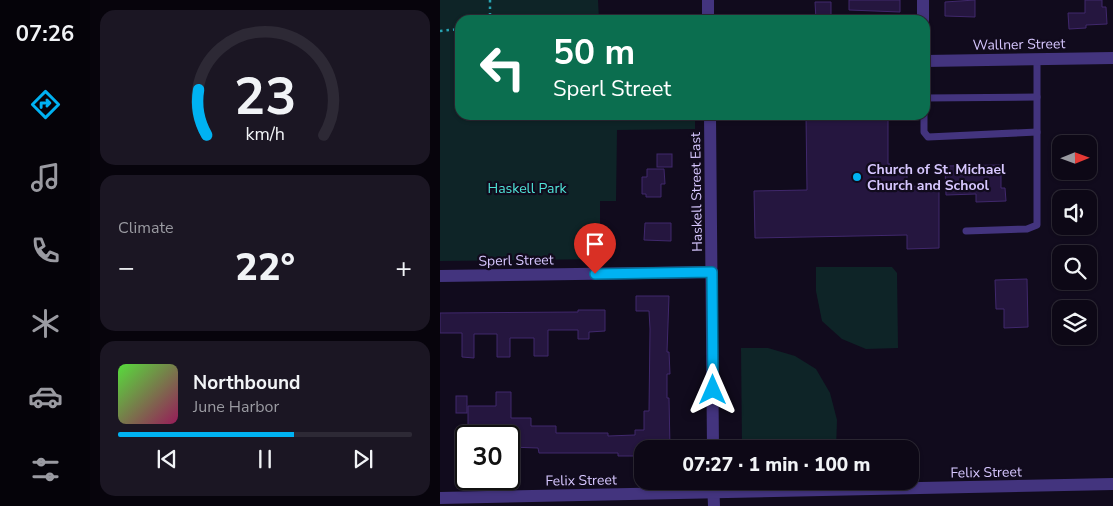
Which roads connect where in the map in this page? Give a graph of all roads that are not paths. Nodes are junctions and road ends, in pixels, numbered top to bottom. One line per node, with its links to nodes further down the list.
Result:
1 (708, 0): 3 (street)
2 (923, 0): 4 (street)
3 (708, 15)
4 (924, 15)
5 (1113, 58): 6 (street, Wallner Street)
6 (1037, 59): 7 (street, Wallner Street); 8 (lane)
7 (930, 61)
8 (1037, 97): 9 (lane); 12 (lane)
9 (930, 98)
10 (710, 120): 14 (street, Haskell Street East)
11 (924, 120): 12 (lane)
12 (1037, 132): 13 (lane)
13 (966, 231)
14 (712, 272): 15 (street, Sperl Street); 16 (street, Haskell Street East)
15 (440, 276)
16 (713, 440)
17 (1113, 484): 18 (street, Felix Street)
18 (714, 494): 20 (street, Felix Street)
19 (440, 498): 20 (street, Felix Street)
20 (496, 501)

